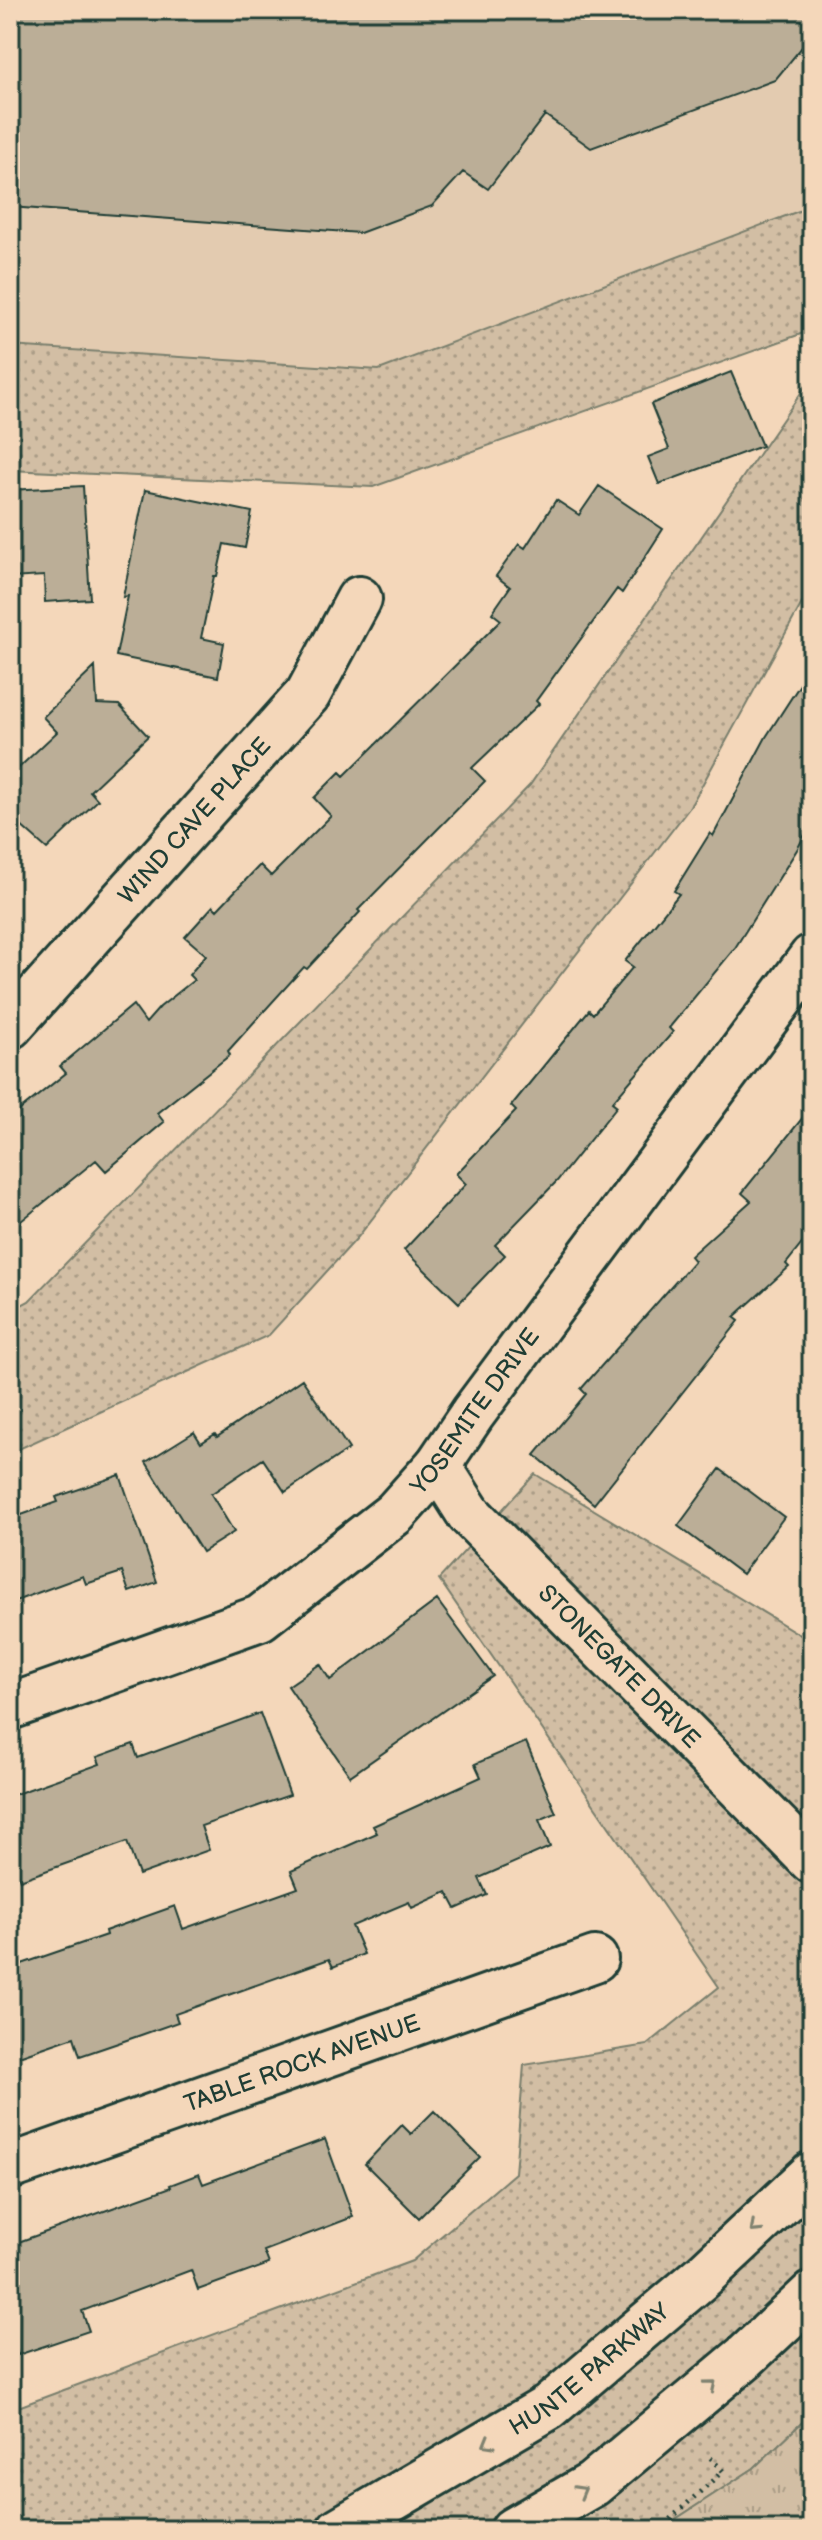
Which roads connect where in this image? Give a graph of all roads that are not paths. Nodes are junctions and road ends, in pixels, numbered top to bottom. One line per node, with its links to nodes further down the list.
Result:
1 (359, 599): 3 (street, WIND CAVE PLACE)
2 (812, 957): 4 (street, YOSEMITE DRIVE)
3 (10, 1026)
4 (438, 1465): 5 (street, YOSEMITE DRIVE); 6 (street, STONEGATE DRIVE)
5 (10, 1707)
6 (812, 1861)
7 (595, 1959): 8 (street, TABLE ROCK AVENUE)
8 (10, 2167)
9 (812, 2174): 11 (street, HUNTE PARKWAY, one-way to 11)
10 (812, 2294): 12 (street, one-way to 10)
11 (339, 2530)
12 (513, 2530)

